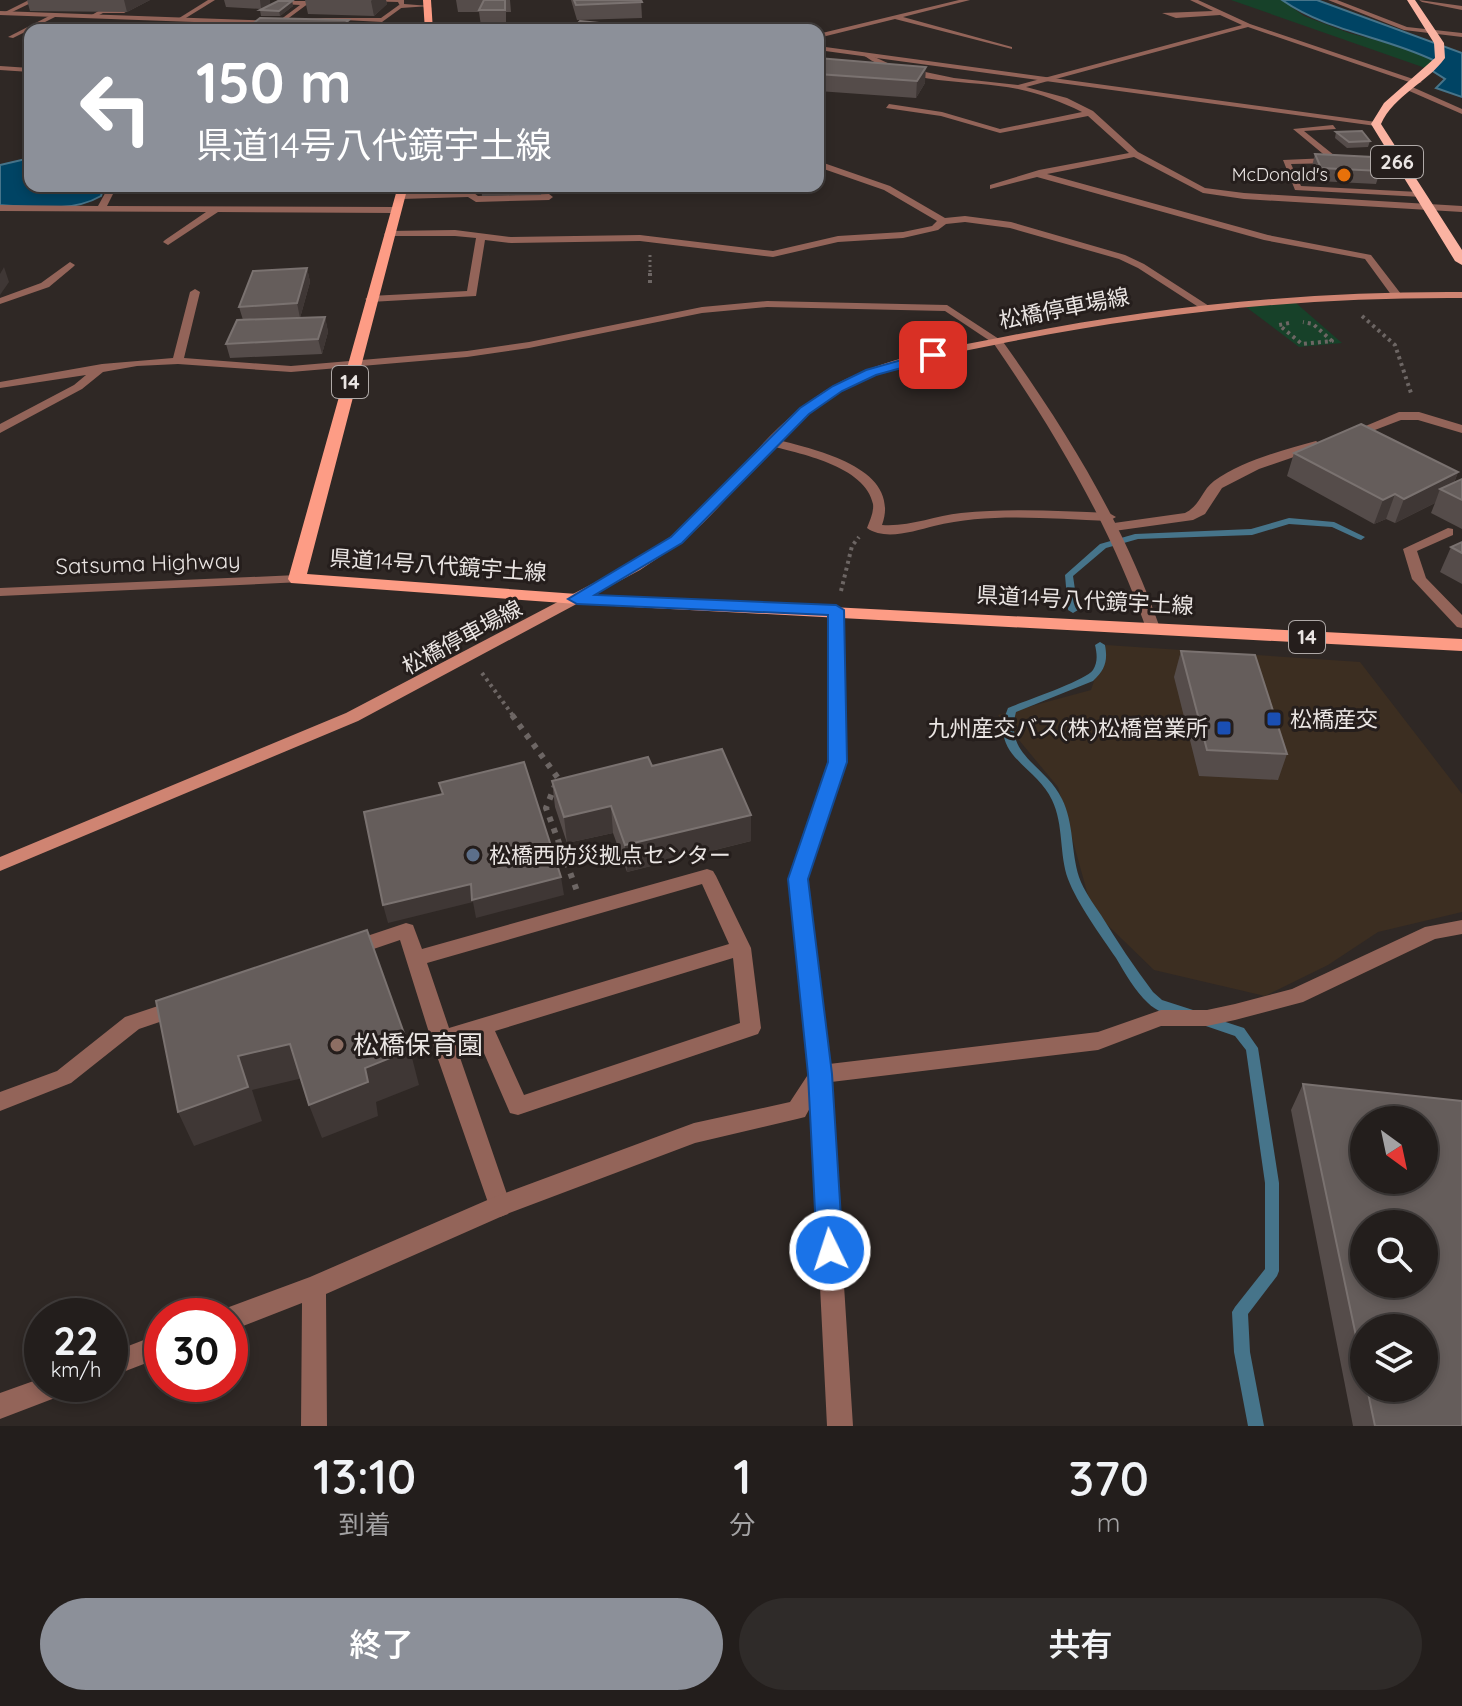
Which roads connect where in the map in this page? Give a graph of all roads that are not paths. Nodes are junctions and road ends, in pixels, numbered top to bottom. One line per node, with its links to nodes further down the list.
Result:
1 (34, 0): 14 (street)
2 (144, 0): 18 (street)
3 (212, 0): 20 (street)
4 (329, 0): 11 (street)
5 (967, 0): 19 (street)
6 (1193, 0): 16 (street)
7 (1331, 0): 35 (street)
8 (1411, 0): 35 (highway)
9 (1422, 0): 13 (street)
10 (282, 2): 24 (street)
11 (401, 3): 12 (street); 26 (street)
12 (427, 3): 27 (main road)
13 (1462, 8)
14 (3, 13): 17 (street)
15 (1165, 13): 16 (street)
16 (1221, 13): 28 (street)
17 (55, 15): 18 (street); 22 (street)
18 (93, 16): 20 (street)
19 (895, 18): 30 (street); 36 (street)
20 (179, 20): 21 (street)
21 (226, 21): 23 (street); 24 (street)
22 (37, 24)
23 (222, 24)
24 (278, 24): 25 (street)
25 (292, 24)
26 (353, 24)
27 (429, 24)
28 (1248, 25): 41 (street); 42 (street)
29 (24, 30): 33 (street)
30 (824, 35)
31 (1462, 35): 35 (street)
32 (0, 36): 33 (street)
33 (11, 37): 34 (street)
34 (24, 38)
35 (1437, 39): 42 (highway, 266)
36 (1010, 48)
37 (824, 49): 38 (street)
38 (866, 55): 41 (street); 43 (street)
39 (0, 68): 40 (street)
40 (24, 70)
41 (1046, 79): 43 (street); 47 (street)
42 (1414, 85): 45 (street); 48 (highway, 266)
43 (1018, 87): 46 (street)
44 (889, 106): 46 (street)
45 (1462, 112)
46 (1090, 113): 51 (street)
47 (1305, 114): 48 (street); 50 (street)
48 (1376, 124): 55 (highway, 266)
49 (1333, 127): 50 (street)
50 (1297, 129): 52 (street); 53 (street)
51 (1135, 154): 56 (street); 64 (street)
52 (1302, 158): 53 (street); 62 (street)
53 (1336, 160): 55 (street)
54 (824, 166): 69 (street)
55 (1401, 167): 62 (highway, 266)
56 (1037, 174): 57 (street); 76 (street)
57 (993, 187)
58 (110, 192): 65 (street)
59 (442, 192): 61 (street)
60 (471, 192): 63 (street)
61 (400, 195): 66 (street); 70 (main road, 県道14号八代鏡宇土線 / 14)
62 (1419, 195): 64 (highway, 266)
63 (549, 197)
64 (1426, 206): 68 (street); 73 (highway, 266)
65 (102, 207): 66 (street); 67 (street)
66 (220, 207): 72 (street)
67 (0, 208)
68 (1462, 209)
69 (943, 221): 71 (street); 80 (street)
70 (389, 234): 71 (street); 78 (main road, 県道14号八代鏡宇土線 / 14)
71 (481, 237): 78 (street)
72 (168, 242)
73 (1462, 261)
74 (70, 265): 79 (street)
75 (195, 292): 82 (street)
76 (1396, 294): 77 (main road, 松橋停車場線); 80 (main road, 松橋停車場線)
77 (1462, 295)
78 (370, 299): 83 (main road, 県道14号八代鏡宇土線 / 14)
79 (0, 301)
80 (1204, 306): 81 (main road, 松橋停車場線)
81 (997, 341): 83 (street); 88 (main road, 松橋停車場線); 89 (street)
82 (178, 361): 83 (street); 84 (street)
83 (355, 365): 91 (main road, 県道14号八代鏡宇土線 / 14)
84 (103, 366): 85 (street); 86 (street)
85 (0, 385)
86 (0, 429)
87 (1462, 429): 89 (street)
88 (771, 442): 89 (street); 93 (main road, 松橋停車場線)
89 (1116, 531): 96 (street)
90 (1448, 532): 95 (street)
91 (297, 579): 92 (street, Satsuma Highway); 93 (main road, 県道14号八代鏡宇土線 / 14)
92 (0, 592)
93 (577, 599): 94 (main road, 県道14号八代鏡宇土線 / 14); 98 (main road, 松橋停車場線)
94 (836, 610): 96 (main road, 県道14号八代鏡宇土線 / 14); 106 (street)
95 (1462, 624)
96 (1153, 628): 97 (main road, 県道14号八代鏡宇土線 / 14)
97 (1462, 645)
98 (0, 864)
99 (1462, 927): 106 (street)
100 (741, 948): 102 (street); 104 (street); 104 (street)
101 (334, 954): 102 (street)
102 (415, 959): 105 (street)
103 (190, 1003): 107 (street)
104 (482, 1026): 105 (street)
105 (441, 1039): 108 (street)
106 (820, 1074): 108 (street); 114 (street)
107 (0, 1102)
108 (500, 1206): 109 (street)
109 (314, 1287): 110 (street); 113 (street)
110 (248, 1312)
111 (24, 1397): 112 (street)
112 (0, 1406)
113 (314, 1426)
114 (840, 1426)

